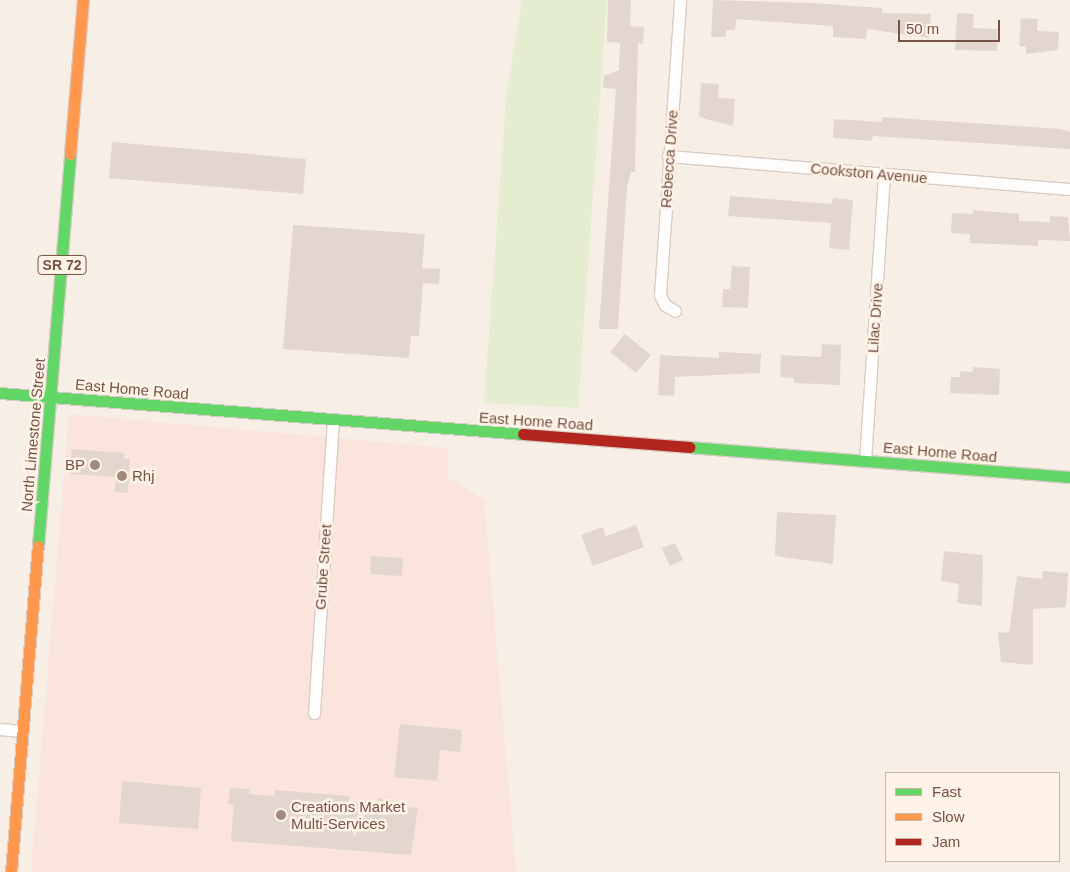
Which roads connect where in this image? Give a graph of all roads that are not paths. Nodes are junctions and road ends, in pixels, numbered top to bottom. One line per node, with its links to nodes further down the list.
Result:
1 (83, 0): 8 (street, North Limestone Street / SR 72)
2 (680, 0): 3 (street, Rebecca Drive)
3 (668, 156): 4 (street, Cookston Avenue); 6 (street, Rebecca Drive)
4 (884, 175): 5 (street, Cookston Avenue); 10 (street, Lilac Drive)
5 (1070, 189)
6 (675, 311)
7 (0, 393): 8 (street, East Home Road)
8 (51, 397): 9 (street, East Home Road); 14 (street, North Limestone Street / SR 72)
9 (333, 420): 10 (street, East Home Road); 12 (street, Grube Street)
10 (865, 461): 11 (street, East Home Road)
11 (1070, 477)
12 (314, 713)
13 (0, 729): 14 (street)
14 (23, 731): 15 (street, North Limestone Street / SR 72)
15 (11, 872)

